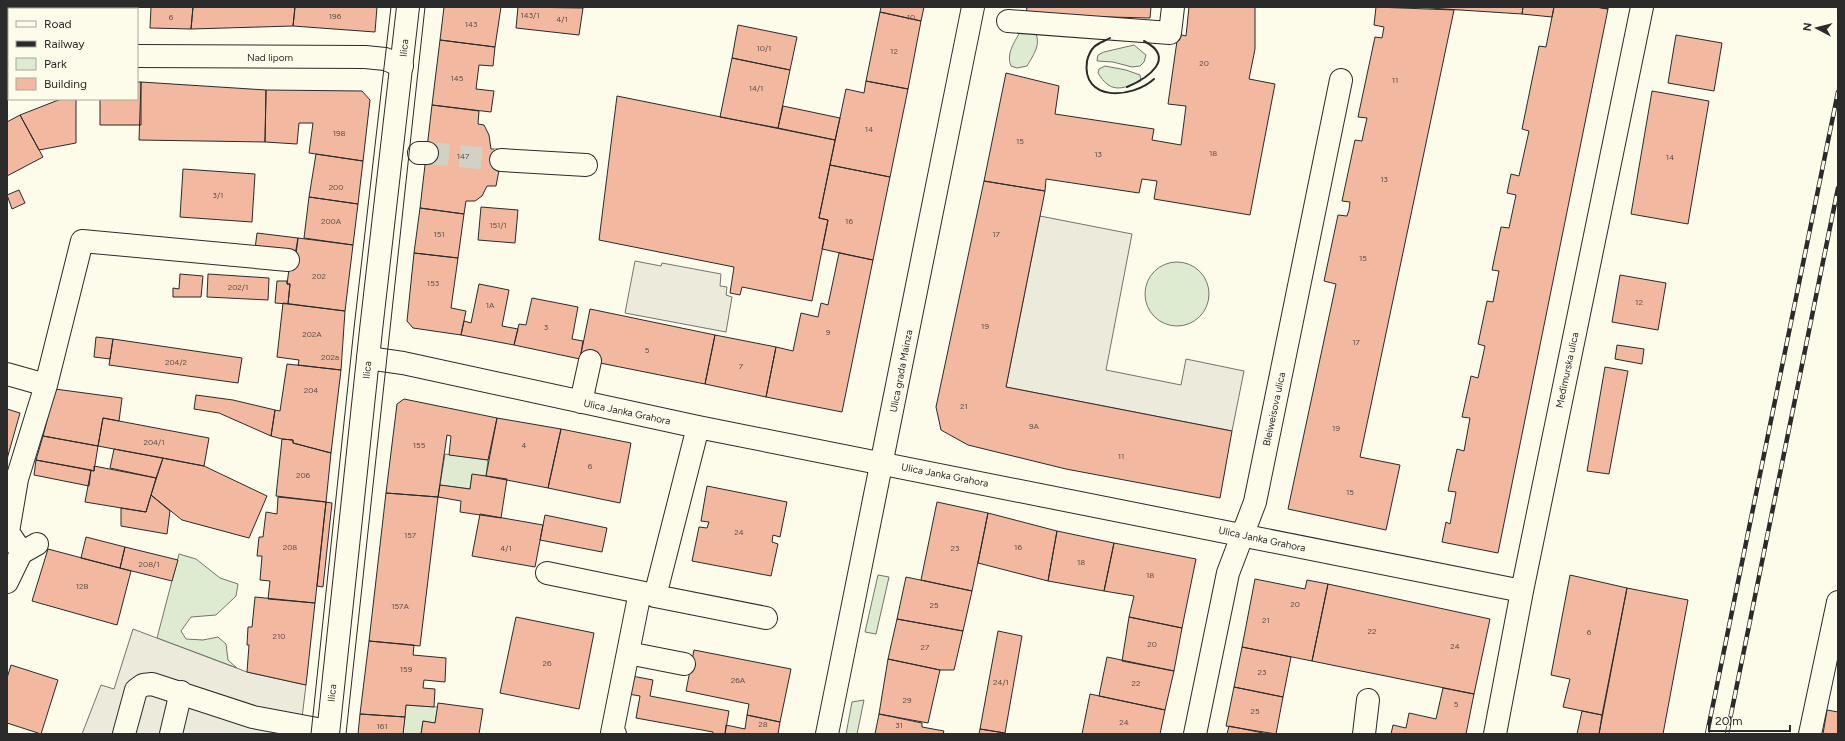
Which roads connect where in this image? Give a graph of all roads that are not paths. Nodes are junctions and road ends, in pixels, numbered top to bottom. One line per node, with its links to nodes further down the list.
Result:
1 (408, 7): 7 (street, Ilica)
2 (973, 7): 18 (street, Ulica grada Mainza)
3 (1173, 7): 5 (street)
4 (1642, 7): 22 (street, Međimurska ulica)
5 (1008, 21)
6 (138, 56): 7 (street, Nad lipom)
7 (402, 66): 12 (street, Ilica)
8 (1341, 80): 19 (street, Bleiweisova ulica)
9 (502, 160): 10 (street)
10 (586, 165)
11 (288, 260): 15 (street)
12 (368, 358): 16 (street, Ulica Janka Grahora); 31 (street, Ilica)
13 (590, 361): 16 (street)
14 (7, 374): 15 (street)
15 (46, 385): 21 (street)
16 (581, 402): 17 (street, Ulica Janka Grahora)
17 (698, 427): 18 (street, Ulica Janka Grahora); 23 (street)
18 (882, 463): 19 (street, Ulica Janka Grahora); 35 (street, Ulica grada Mainza)
19 (1244, 534): 22 (street, Ulica Janka Grahora); 36 (street, Bleiweisova ulica)
20 (547, 573): 23 (street)
21 (7, 582)
22 (1522, 591): 38 (street, Međimurska ulica)
23 (648, 594): 25 (street); 26 (street)
24 (1838, 602): 39 (street)
25 (766, 618)
26 (628, 653): 27 (street); 34 (street)
27 (684, 664)
28 (181, 692): 30 (street); 32 (street); 33 (street)
29 (1368, 700): 37 (street)
30 (252, 725): 31 (street)
31 (328, 732)
32 (124, 734)
33 (170, 734)
34 (615, 734)
35 (827, 734)
36 (1195, 734)
37 (1364, 734)
38 (1495, 734)
39 (1810, 734)

